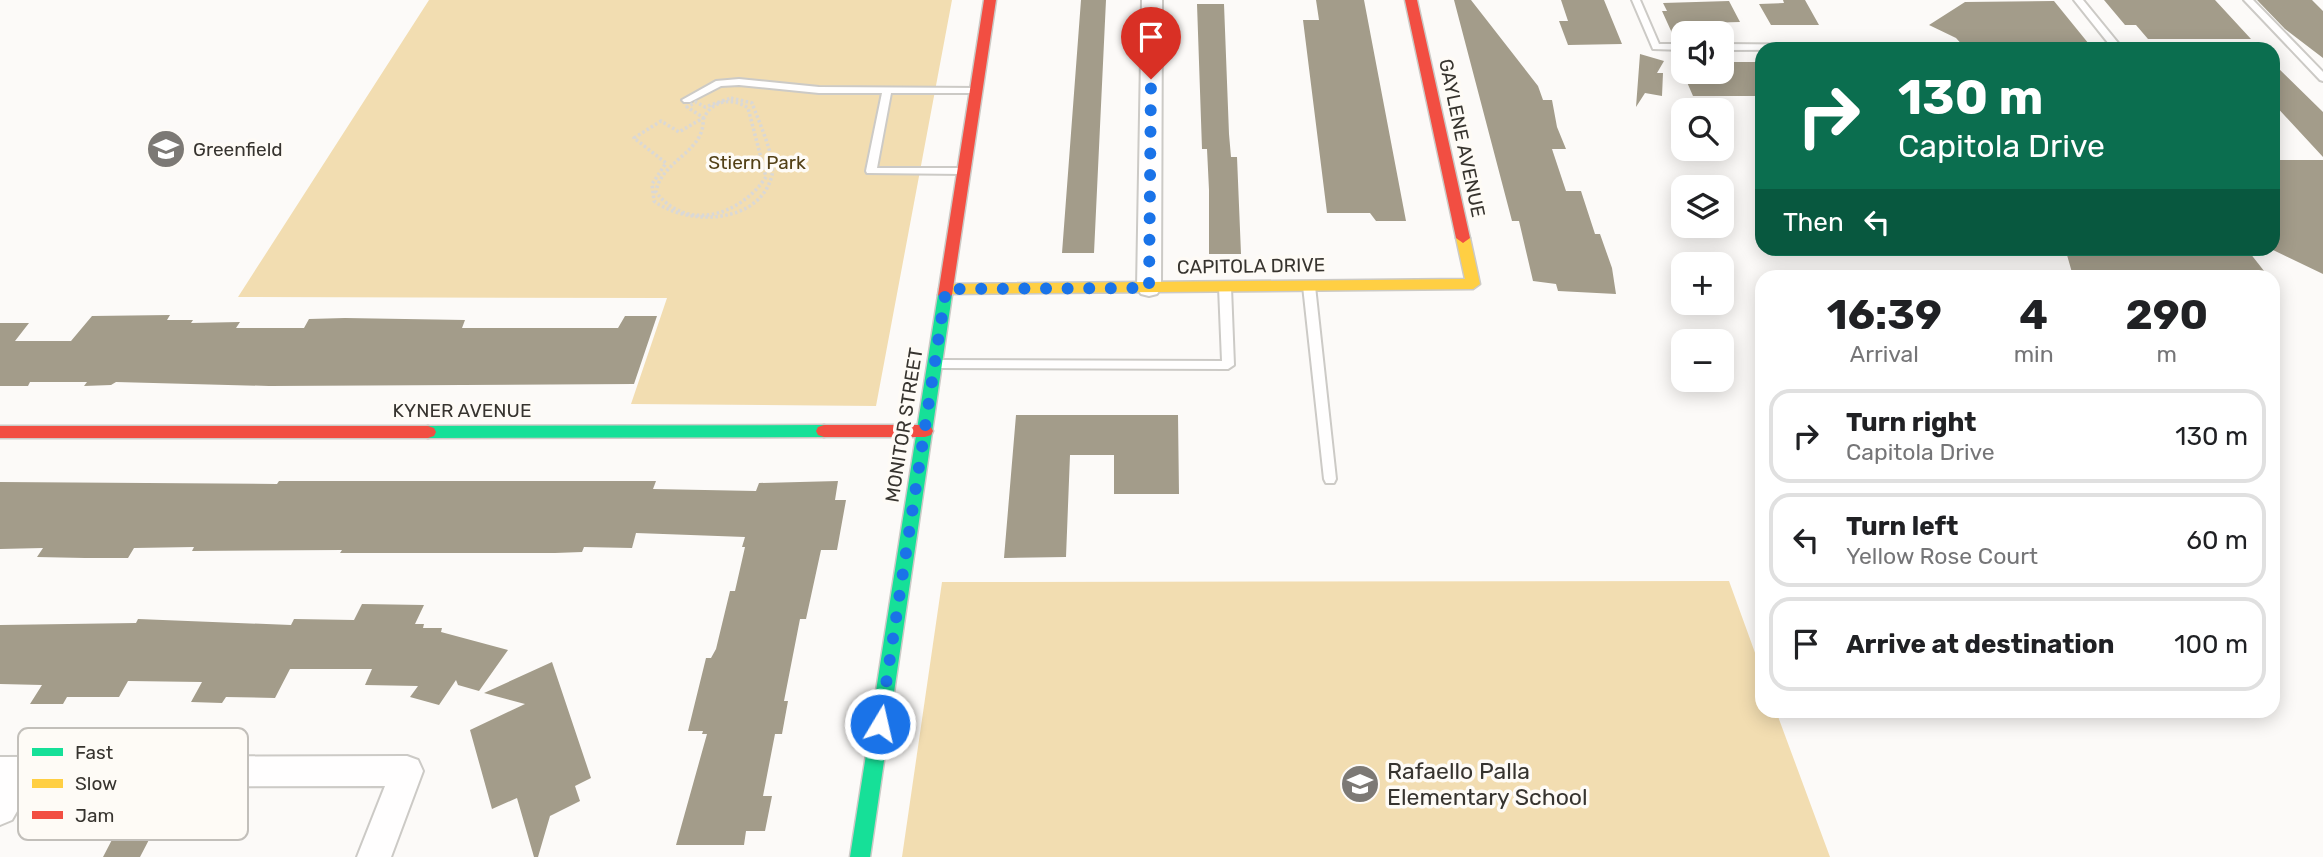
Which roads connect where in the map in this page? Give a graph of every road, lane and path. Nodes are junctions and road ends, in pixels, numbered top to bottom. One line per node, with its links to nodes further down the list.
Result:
1 (990, 0): 13 (street, MONITOR STREET)
2 (1152, 0): 20 (street)
3 (1411, 0): 17 (street, GAYLENE AVENUE)
4 (1636, 0): 8 (lane)
5 (2078, 0): 7 (lane)
6 (2248, 0): 11 (lane)
7 (2112, 42)
8 (1671, 47)
9 (1734, 47): 10 (lane)
10 (1755, 47)
11 (2323, 78)
12 (887, 90): 13 (lane); 14 (lane); 16 (lane)
13 (976, 90): 16 (street, MONITOR STREET)
14 (687, 100)
15 (750, 101): 15 (path)
16 (964, 171): 21 (street, MONITOR STREET)
17 (1473, 284): 18 (street, CAPITOLA DRIVE)
18 (1309, 286): 19 (street, CAPITOLA DRIVE); 25 (lane)
19 (1225, 287): 20 (street, CAPITOLA DRIVE); 22 (lane)
20 (1149, 288): 21 (street, CAPITOLA DRIVE)
21 (946, 289): 22 (street, MONITOR STREET)
22 (935, 364): 23 (street, MONITOR STREET)
23 (925, 431): 24 (street, KYNER AVENUE); 31 (street, MONITOR STREET)
24 (0, 432)
25 (1330, 480)
26 (248, 771): 27 (street)
27 (407, 771): 30 (street)
28 (11, 772): 29 (street)
29 (0, 809)
30 (373, 857)
31 (860, 857)

